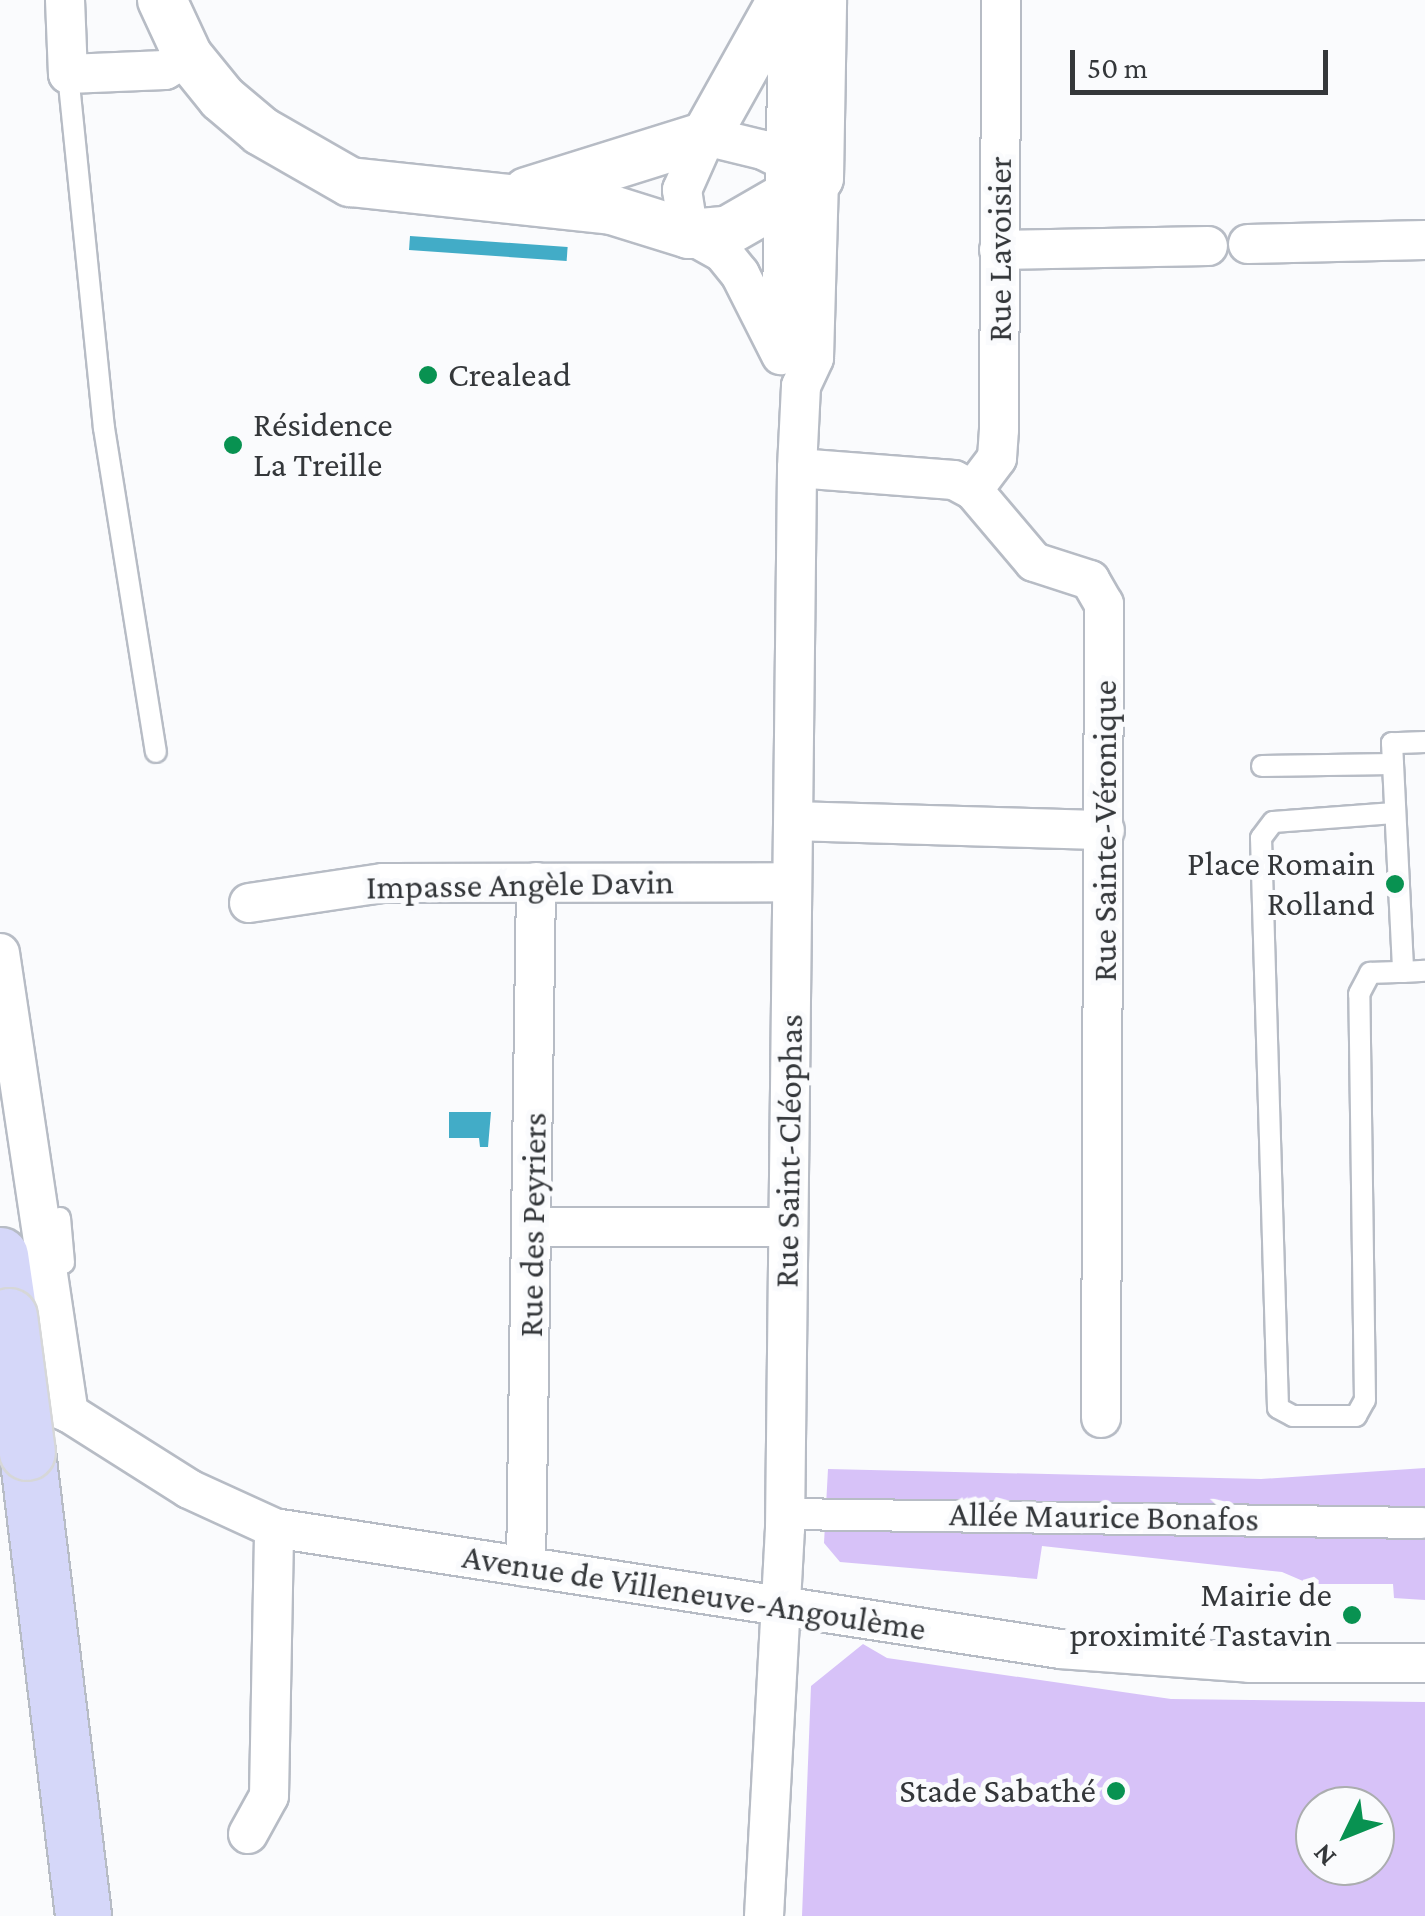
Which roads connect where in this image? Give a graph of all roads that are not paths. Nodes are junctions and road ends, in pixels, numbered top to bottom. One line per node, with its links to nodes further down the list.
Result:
1 (66, 0): 7 (street)
2 (162, 0): 6 (street)
3 (786, 0): 8 (street); 9 (street)
4 (822, 0): 9 (street)
5 (1002, 0): 16 (street, Rue Lavoisier)
6 (188, 56): 7 (street); 10 (street)
7 (68, 74): 21 (lane)
8 (706, 136): 9 (street); 10 (street); 12 (street)
9 (800, 168): 11 (street); 17 (street)
10 (514, 196): 12 (street)
11 (780, 206): 12 (street); 17 (street)
12 (689, 234): 17 (street)
13 (1425, 240): 14 (street)
14 (1248, 244)
15 (1208, 246): 16 (street)
16 (999, 250): 19 (street, Rue Lavoisier)
17 (791, 370): 18 (street, Rue Saint-Cléophas)
18 (798, 468): 19 (street); 25 (street, Rue Saint-Cléophas)
19 (974, 490): 26 (street, Rue Sainte-Véronique)
20 (1425, 742): 22 (lane)
21 (156, 752)
22 (1393, 764): 23 (lane); 24 (lane)
23 (1262, 766)
24 (1394, 813): 31 (lane); 31 (lane)
25 (794, 821): 26 (street); 28 (street, Rue Saint-Cléophas)
26 (1104, 830): 40 (street, Rue Sainte-Véronique)
27 (536, 882): 28 (street, Impasse Angèle Davin); 29 (street, Impasse Angèle Davin); 34 (street, Rue des Peyriers)
28 (792, 882): 35 (street, Rue Saint-Cléophas)
29 (248, 904)
30 (0, 953): 37 (street)
31 (1403, 972): 32 (lane)
32 (1425, 972)
33 (60, 1218): 37 (lane)
34 (534, 1227): 35 (street); 44 (street, Rue des Peyriers)
35 (788, 1227): 41 (street, Rue Saint-Cléophas)
36 (0, 1255): 37 (main road)
37 (32, 1322): 39 (street); 48 (main road, bridge)
38 (0, 1384): 39 (street, Avenue de Villeneuve-Angoulème)
39 (69, 1413): 43 (street, Avenue de Villeneuve-Angoulème)
40 (1101, 1418)
41 (786, 1514): 42 (street, Allée Maurice Bonafos); 45 (street, Rue Saint-Cléophas)
42 (1422, 1523)
43 (274, 1528): 44 (street, Avenue de Villeneuve-Angoulème); 47 (street)
44 (526, 1567): 45 (street, Avenue de Villeneuve-Angoulème)
45 (780, 1606): 46 (street, Avenue de Villeneuve-Angoulème); 49 (street, Rue Saint-Cléophas)
46 (1425, 1663)
47 (248, 1834)
48 (83, 1916)
49 (764, 1916)

